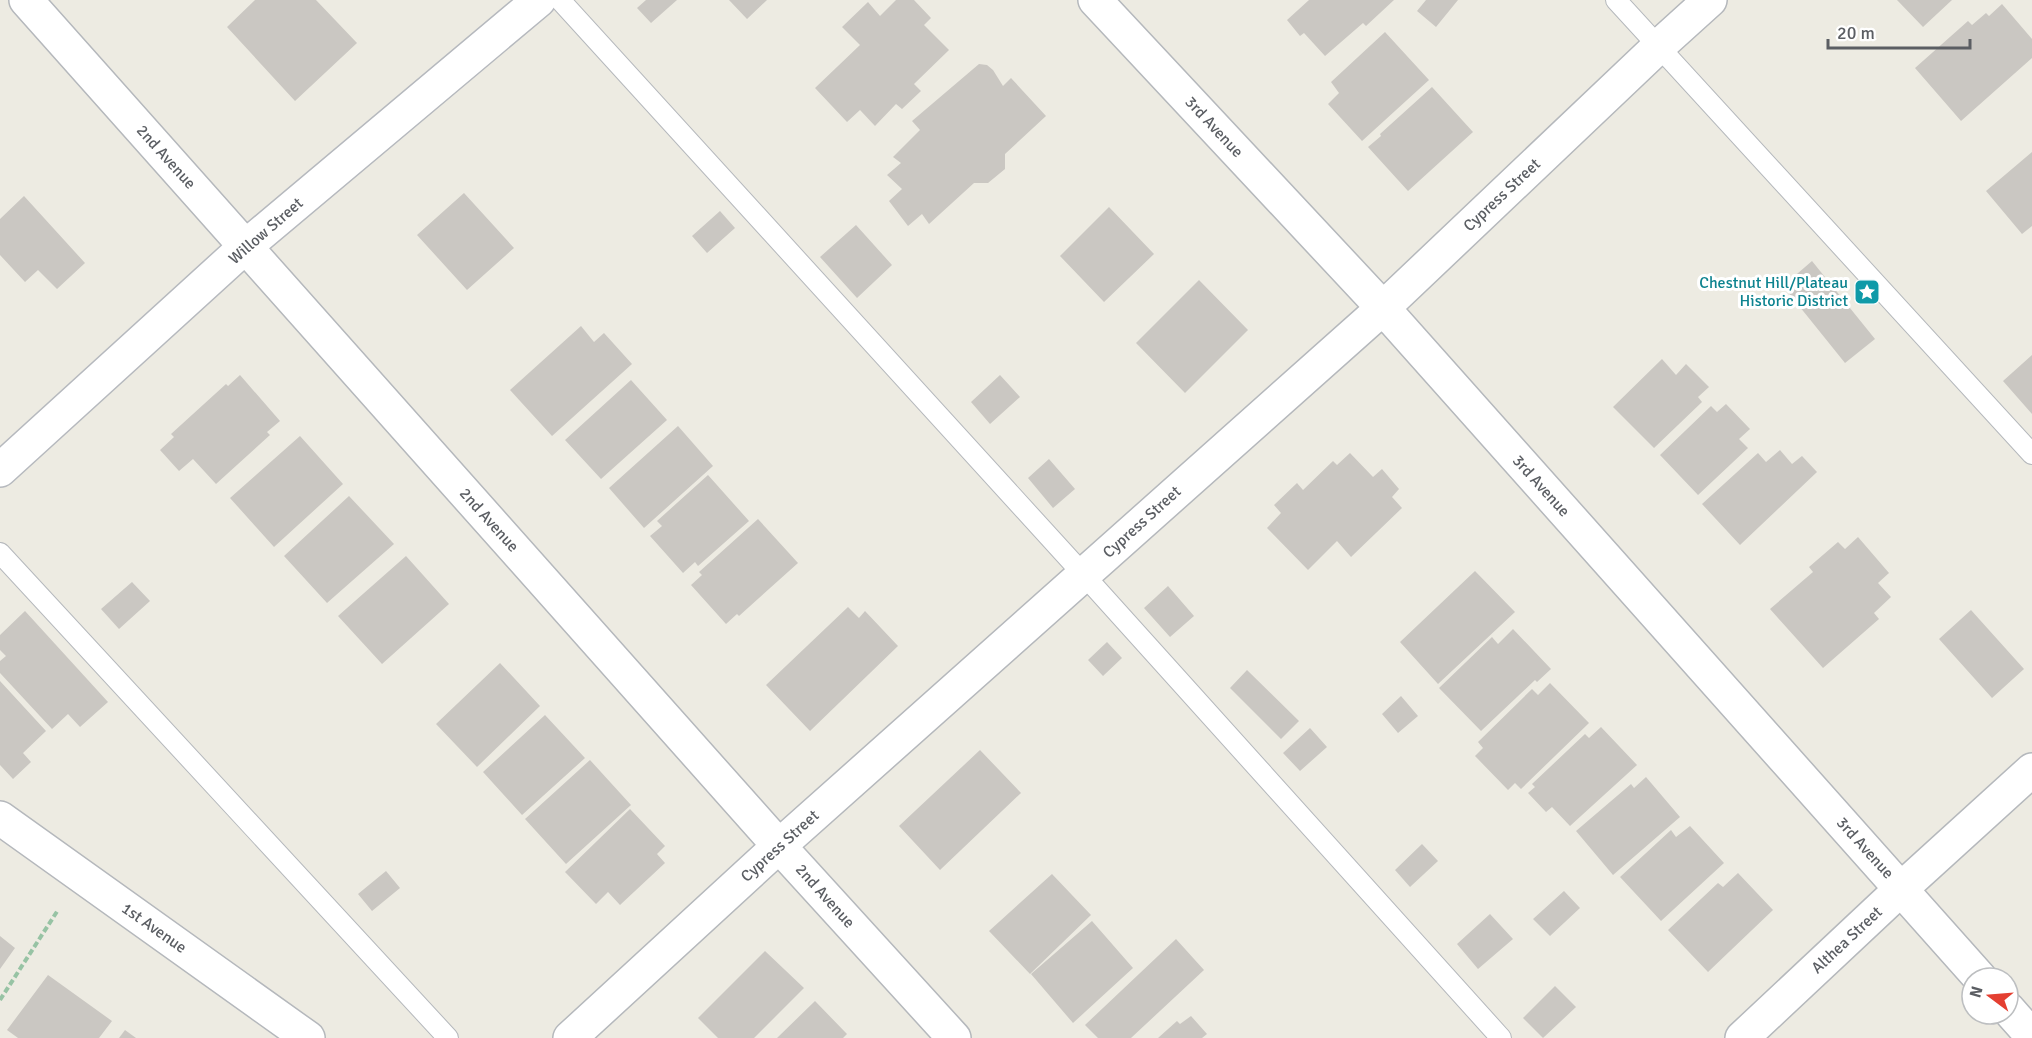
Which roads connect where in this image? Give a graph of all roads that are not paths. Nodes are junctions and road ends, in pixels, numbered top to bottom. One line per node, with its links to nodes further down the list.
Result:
1 (26, 0): 8 (street, 2nd Avenue)
2 (539, 0): 8 (street, Willow Street)
3 (560, 0): 13 (lane)
4 (1095, 0): 9 (street, 3rd Avenue)
5 (1616, 0): 7 (lane)
6 (1710, 0): 7 (street, Cypress Street)
7 (1658, 47): 9 (street, Cypress Street); 10 (lane)
8 (245, 247): 11 (street, Willow Street); 16 (street, 2nd Avenue)
9 (1383, 308): 13 (street, Cypress Street); 17 (street, 3rd Avenue)
10 (2032, 454)
11 (0, 470)
12 (0, 553): 22 (lane)
13 (1083, 574): 16 (street, Cypress Street); 25 (lane)
14 (2032, 770): 17 (street, Althea Street)
15 (0, 818): 21 (street, 1st Avenue)
16 (779, 846): 23 (street, Cypress Street); 24 (street, 2nd Avenue)
17 (1901, 888): 18 (street, 3rd Avenue); 26 (street, Althea Street)
18 (1969, 966)
19 (2020, 1022): 20 (street)
20 (2032, 1036)
21 (308, 1038)
22 (448, 1038)
23 (570, 1038)
24 (954, 1038)
25 (1501, 1038)
26 (1742, 1038)

